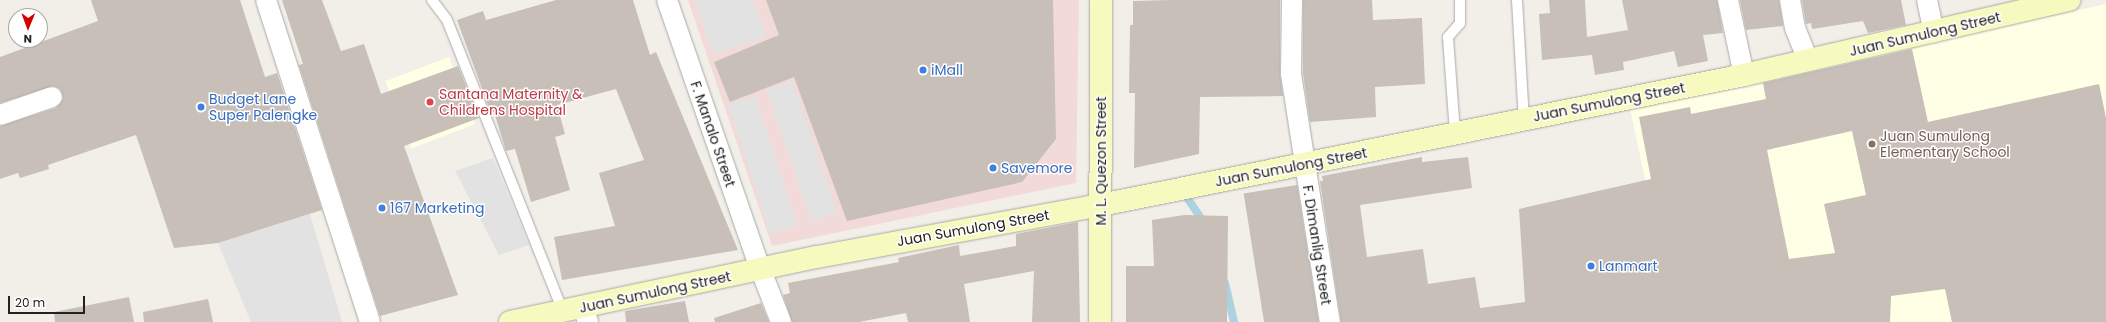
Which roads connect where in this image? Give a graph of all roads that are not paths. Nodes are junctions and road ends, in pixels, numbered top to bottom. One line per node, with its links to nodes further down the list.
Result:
1 (266, 0): 23 (street)
2 (432, 0): 22 (lane)
3 (667, 0): 21 (street, F. Manalo Street)
4 (1101, 0): 20 (main road, M. L. Quezon Street)
5 (1292, 0): 19 (street, F. Dimanlig Street)
6 (1460, 0): 18 (lane)
7 (1517, 0): 17 (lane)
8 (1728, 0): 14 (street)
9 (1790, 0): 13 (street)
10 (1927, 0): 12 (street)
11 (2070, 0): 12 (main road, Juan Sumulong Street)
12 (1934, 32): 13 (main road, Juan Sumulong Street)
13 (1808, 61): 14 (main road, Juan Sumulong Street)
14 (1744, 75): 17 (main road, Juan Sumulong Street)
15 (52, 97): 16 (street)
16 (0, 115)
17 (1524, 120): 18 (main road, Juan Sumulong Street)
18 (1455, 133): 19 (main road, Juan Sumulong Street)
19 (1303, 164): 20 (main road, Juan Sumulong Street); 27 (street, F. Dimanlig Street)
20 (1101, 205): 21 (main road, Juan Sumulong Street); 26 (main road, M. L. Quezon Street)
21 (760, 268): 22 (main road, Juan Sumulong Street); 25 (street, F. Manalo Street)
22 (578, 314): 24 (main road, Juan Sumulong Street)
23 (370, 322)
24 (510, 322)
25 (781, 322)
26 (1100, 322)
27 (1330, 322)

